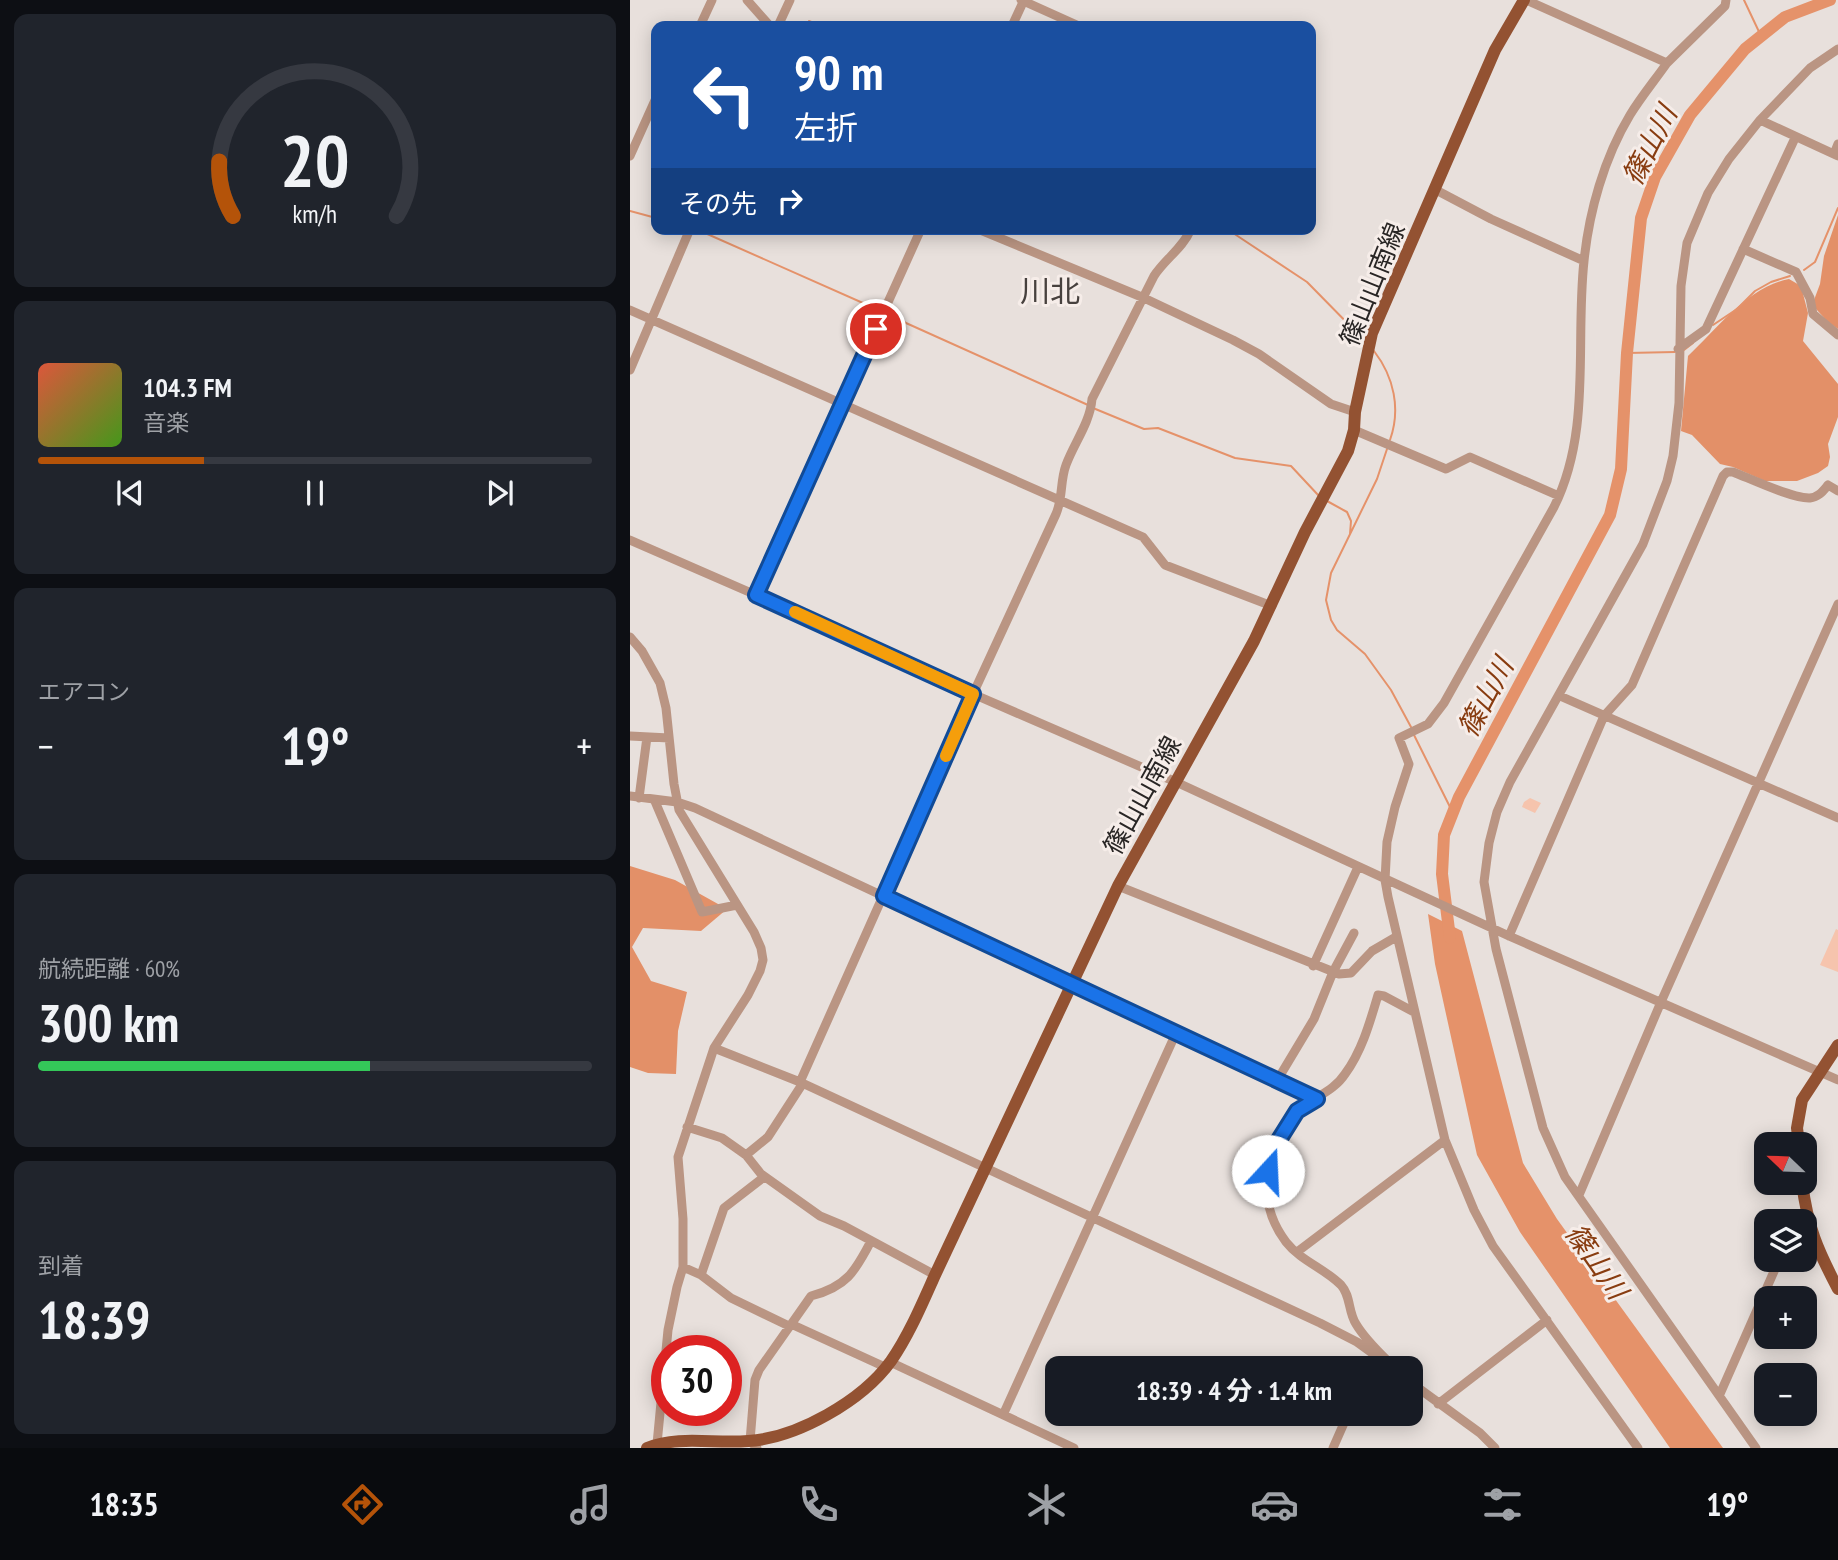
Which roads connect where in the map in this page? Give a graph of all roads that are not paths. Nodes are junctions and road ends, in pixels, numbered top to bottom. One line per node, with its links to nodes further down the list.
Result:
1 (712, 0): 7 (street)
2 (747, 0): 8 (street)
3 (790, 0): 9 (street)
4 (1023, 0): 10 (street); 11 (street)
5 (1525, 0): 13 (street); 20 (main road, 篠山山南線)
6 (1726, 0): 13 (street)
7 (702, 21)
8 (766, 21)
9 (780, 21)
10 (1014, 21)
11 (1068, 21)
12 (1838, 49): 15 (street)
13 (1667, 63): 26 (street)
14 (651, 110): 19 (street)
15 (1760, 120): 16 (street); 31 (street)
16 (1795, 138): 18 (street); 25 (street)
17 (1838, 144): 18 (street)
18 (1836, 155)
19 (630, 156)
20 (1436, 190): 26 (street); 34 (main road, 篠山山南線)
21 (687, 235): 29 (street)
22 (918, 235): 33 (street)
23 (992, 235): 27 (street)
24 (1188, 235): 27 (street)
25 (1743, 249): 30 (street); 31 (street)
26 (1584, 261): 37 (street)
27 (1144, 298): 34 (street); 38 (street)
28 (630, 310): 29 (street)
29 (651, 319): 32 (street); 33 (street)
30 (1838, 335)
31 (1678, 349): 45 (street)
32 (630, 369)
33 (842, 403): 38 (street); 40 (street)
34 (1355, 412): 35 (main road, 篠山山南線)
35 (1354, 430): 37 (street); 42 (main road, 篠山山南線)
36 (1838, 491): 46 (street)
37 (1559, 496): 57 (street)
38 (1062, 501): 42 (street); 44 (street)
39 (630, 540): 40 (street)
40 (756, 595): 44 (street)
41 (1838, 604): 51 (street)
42 (1272, 606): 50 (main road, 篠山山南線)
43 (630, 637): 49 (street)
44 (973, 694): 50 (street); 59 (street)
45 (1560, 696): 46 (street); 61 (street)
46 (1604, 716): 51 (street); 63 (street)
47 (630, 736): 48 (street)
48 (648, 737): 49 (street); 52 (street)
49 (669, 738): 54 (street)
50 (1175, 782): 56 (street); 58 (main road, 篠山山南線)
51 (1759, 784): 55 (street); 68 (street)
52 (635, 797): 53 (street)
53 (654, 799): 54 (street); 60 (street)
54 (677, 802): 59 (street); 60 (street)
55 (1838, 818)
56 (1358, 867): 57 (street); 65 (street)
57 (1388, 881): 61 (street); 64 (street)
58 (1118, 886): 65 (street); 67 (main road, 篠山山南線)
59 (884, 896): 67 (street); 76 (street)
60 (737, 905): 72 (street)
61 (1491, 927): 63 (street); 84 (street)
62 (1354, 933): 66 (street)
63 (1509, 936): 68 (street)
64 (1396, 937): 66 (street); 69 (street)
65 (1313, 966): 66 (street)
66 (1333, 972): 74 (street)
67 (1072, 983): 70 (street); 82 (main road, 篠山山南線)
68 (1661, 1002): 73 (street); 84 (street)
69 (1414, 1012): 77 (street); 80 (street)
70 (1176, 1032): 74 (street); 85 (street)
71 (1838, 1045): 73 (main road)
72 (714, 1048): 76 (street); 78 (street)
73 (1821, 1072): 75 (street); 79 (main road)
74 (1279, 1079): 77 (street)
75 (1838, 1080)
76 (801, 1083): 81 (street); 82 (street)
77 (1317, 1099): 88 (street)
78 (687, 1127): 81 (street); 89 (street)
79 (1799, 1132)
80 (1445, 1140): 88 (street); 94 (street)
81 (746, 1154): 83 (street)
82 (985, 1167): 85 (street); 92 (main road, 篠山山南線)
83 (764, 1177): 86 (street); 91 (street)
84 (1579, 1195): 100 (street)
85 (1091, 1217): 96 (street); 102 (street)
86 (871, 1241): 92 (street); 95 (street)
87 (1817, 1250): 93 (main road)
88 (1297, 1252): 96 (street)
89 (683, 1267): 91 (street); 105 (street)
90 (1774, 1272): 100 (street)
91 (701, 1275): 95 (street)
92 (935, 1275): 98 (main road, 篠山山南線)
93 (1838, 1289)
94 (1547, 1320): 101 (street); 109 (street)
95 (790, 1325): 98 (street); 104 (street)
96 (1377, 1354): 97 (street)
97 (1380, 1356)
98 (888, 1365): 102 (street); 104 (main road, 篠山山南線)
99 (1423, 1392): 101 (street)
100 (1720, 1394): 110 (street)
101 (1438, 1404): 108 (street)
102 (1003, 1415): 107 (street)
103 (1344, 1426): 106 (street)
104 (753, 1445): 105 (main road, 篠山山南線)
105 (652, 1446)
106 (1337, 1447)
107 (1074, 1448)
108 (1495, 1448)
109 (1638, 1448)
110 (1756, 1448)

